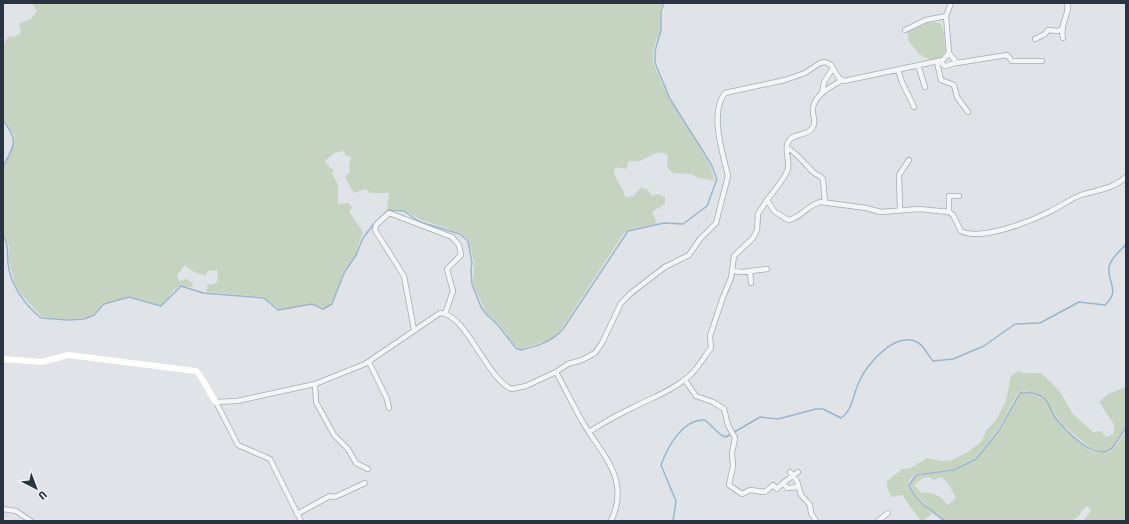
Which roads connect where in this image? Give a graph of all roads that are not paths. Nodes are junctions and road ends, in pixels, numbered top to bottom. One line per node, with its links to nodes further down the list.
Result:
1 (951, 3): 3 (street)
2 (1067, 3): 4 (street)
3 (946, 16): 5 (street); 8 (street)
4 (1061, 29): 6 (street); 7 (street)
5 (905, 30)
6 (1063, 38)
7 (1035, 39)
8 (949, 53): 9 (street); 11 (street)
9 (939, 61): 11 (street); 12 (street); 19 (street)
10 (1042, 61): 11 (street)
11 (955, 63)
12 (918, 65): 14 (street); 16 (street)
13 (833, 68): 15 (street); 17 (street); 36 (street)
14 (898, 70): 15 (street); 18 (street)
15 (842, 80): 17 (street)
16 (925, 87)
17 (822, 94): 20 (street)
18 (914, 107)
19 (968, 112)
20 (787, 148): 24 (street); 25 (street)
21 (909, 160): 26 (street)
22 (1126, 177): 27 (street)
23 (959, 196): 27 (street)
24 (768, 200): 25 (street); 29 (street)
25 (824, 203): 26 (street)
26 (900, 210): 27 (street)
27 (949, 212)
28 (766, 269): 30 (street)
29 (732, 271): 30 (street); 37 (street)
30 (750, 271): 31 (street)
31 (751, 283)
32 (445, 314): 33 (street); 33 (street); 36 (street)
33 (414, 330): 35 (street)
34 (3, 359): 39 (street)
35 (369, 362): 38 (street); 40 (street)
36 (556, 372): 41 (street)
37 (685, 380): 41 (street); 46 (street)
38 (315, 384): 39 (street); 42 (street)
39 (216, 402): 50 (street)
40 (389, 408)
41 (589, 432): 53 (street)
42 (368, 469)
43 (798, 472): 44 (street)
44 (792, 474): 46 (street); 47 (street)
45 (365, 483): 50 (street)
46 (783, 484): 47 (street)
47 (799, 487): 54 (street)
48 (3, 509): 51 (street)
49 (888, 513): 55 (street)
50 (297, 514): 52 (street)
51 (31, 521)
52 (301, 521)
53 (611, 521)
54 (816, 521)
55 (878, 521)

